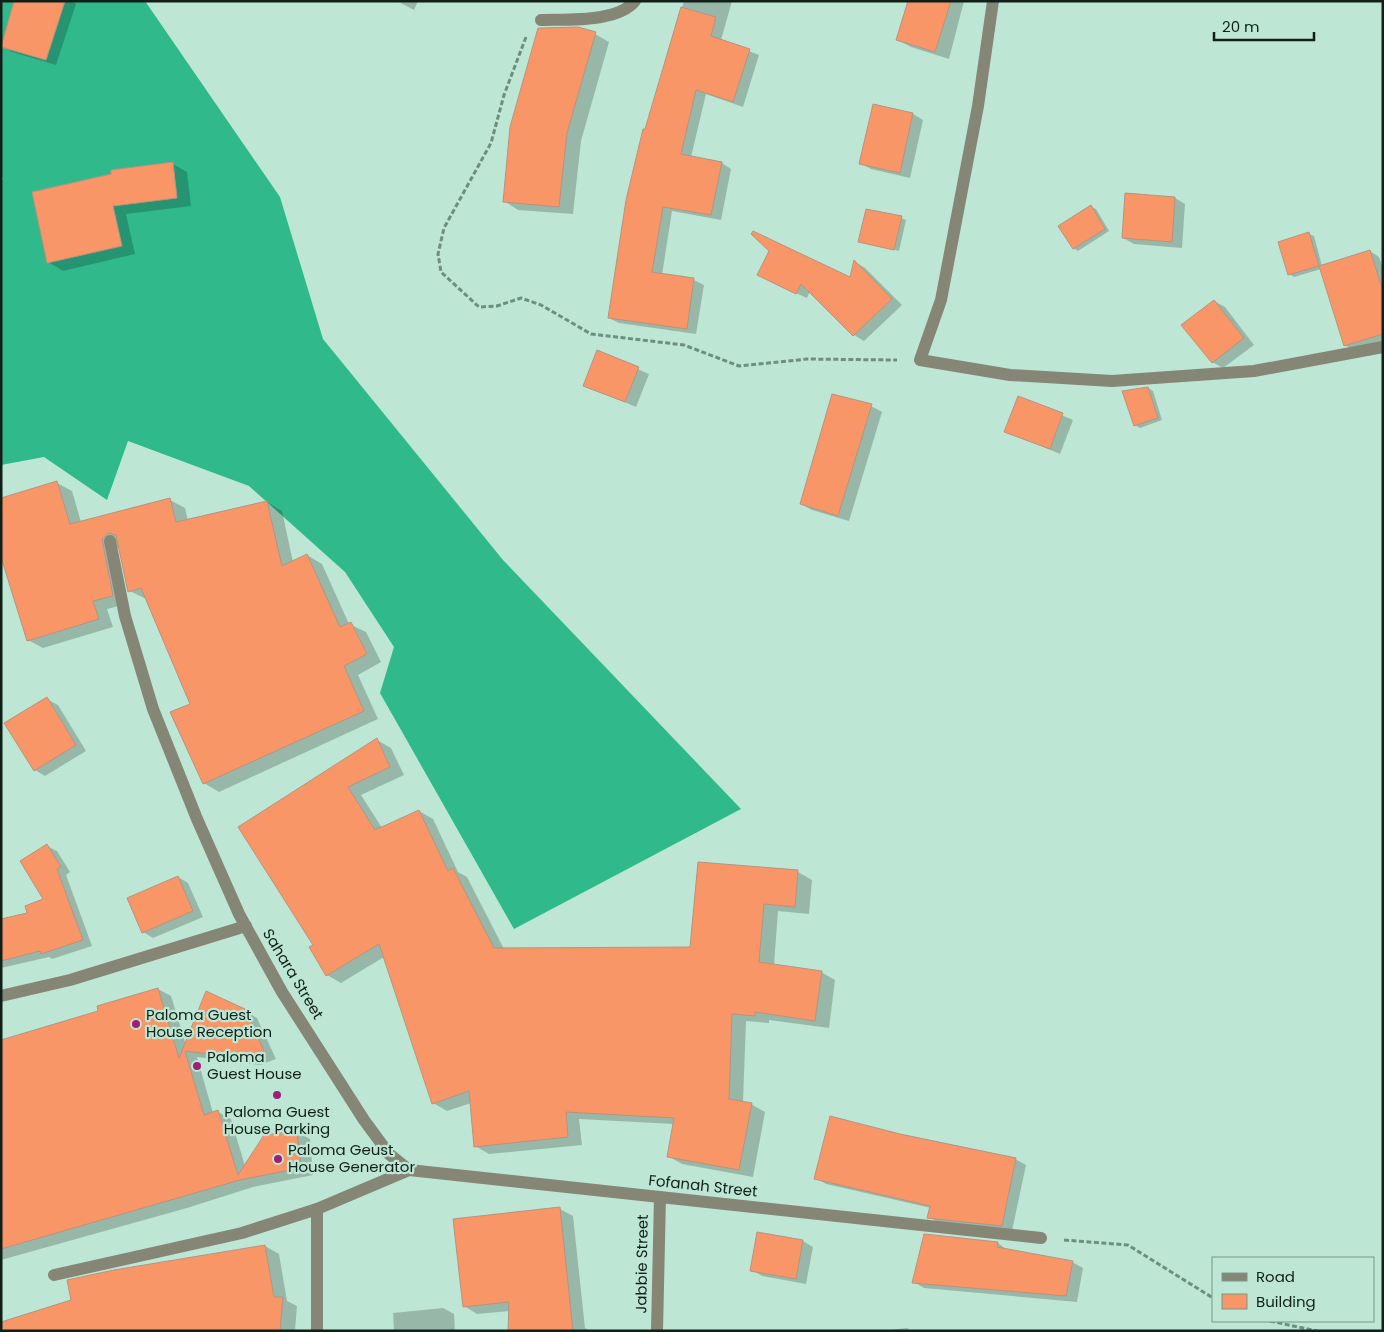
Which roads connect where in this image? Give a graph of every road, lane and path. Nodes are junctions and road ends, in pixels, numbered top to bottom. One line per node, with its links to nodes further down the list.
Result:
1 (635, 1): 3 (street)
2 (994, 1): 5 (street)
3 (541, 20): 5 (path)
4 (1383, 346): 5 (street)
5 (920, 360)
6 (110, 542): 7 (street)
7 (246, 926): 8 (street, Sahara Street); 9 (street, Sahara Street)
8 (1, 996)
9 (409, 1170): 10 (street, Fofanah Street); 11 (street, Fofanah Street)
10 (660, 1197): 12 (street, Fofanah Street); 17 (street, Jabbie Street)
11 (317, 1209): 13 (street, Fofanah Street); 16 (street)
12 (1041, 1238): 14 (path)
13 (54, 1275)
14 (1212, 1297)
15 (1275, 1322): 18 (path)
16 (317, 1331)
17 (657, 1331)
18 (1317, 1331)

